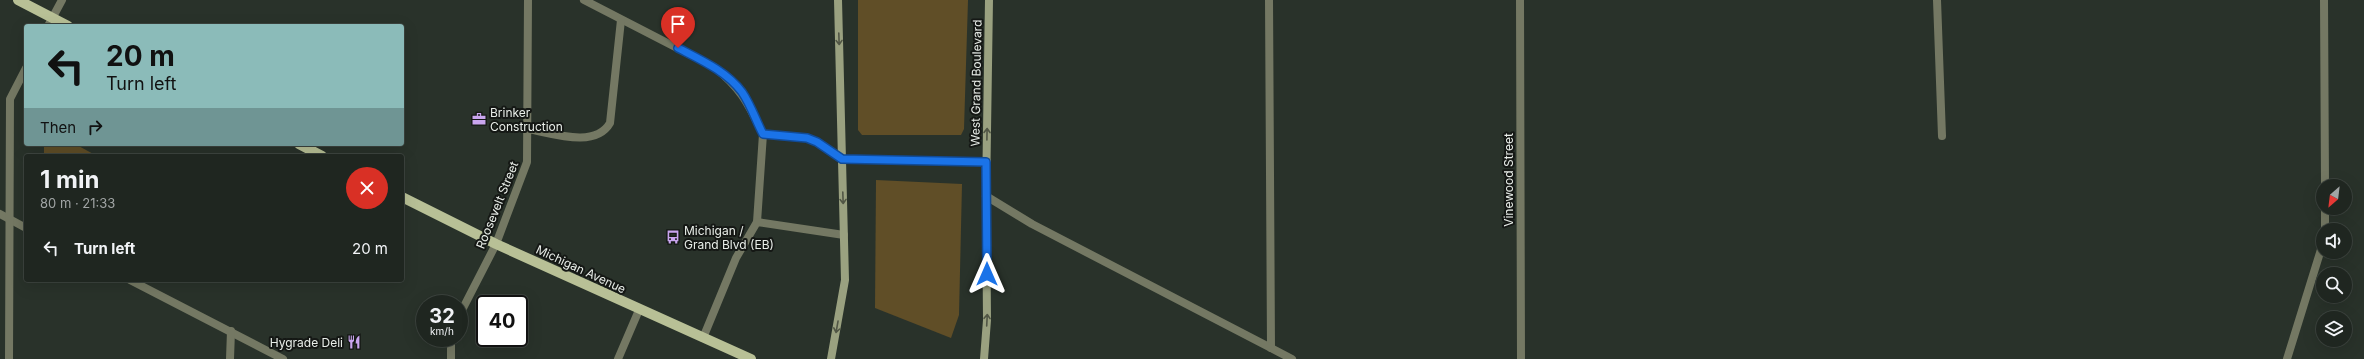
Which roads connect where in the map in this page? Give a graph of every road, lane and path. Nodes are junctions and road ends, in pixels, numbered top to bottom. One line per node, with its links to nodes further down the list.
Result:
1 (18, 0): 12 (main road)
2 (62, 0): 12 (street)
3 (528, 0): 14 (street, Roosevelt Street)
4 (584, 0): 11 (street)
5 (838, 0): 19 (street, one-way to 19)
6 (989, 0): 20 (street, West Grand Boulevard, one-way to 6)
7 (1269, 0): 37 (street)
8 (1520, 0): 47 (street, Vinewood Street)
9 (1938, 0): 16 (street)
10 (2324, 0): 21 (street)
11 (621, 20): 14 (street); 15 (street)
12 (50, 22)
13 (24, 72): 25 (street)
14 (528, 129): 29 (street, Roosevelt Street)
15 (763, 134): 19 (street); 26 (street)
16 (1942, 136)
17 (303, 146): 18 (main road)
18 (318, 154)
19 (842, 159): 20 (street); 28 (street, one-way to 28)
20 (986, 162): 22 (street, West Grand Boulevard)
21 (2325, 179)
22 (986, 196): 37 (street); 45 (street, West Grand Boulevard, one-way to 22)
23 (404, 198): 29 (main road, Michigan Avenue)
24 (0, 214): 25 (street)
25 (10, 219): 27 (street); 38 (street)
26 (756, 222): 28 (street); 35 (street)
27 (24, 227)
28 (844, 236): 44 (street, one-way to 44)
29 (496, 244): 32 (street, Roosevelt Street); 33 (main road, Michigan Avenue)
30 (2318, 259): 48 (street)
31 (134, 282): 34 (street)
32 (468, 298)
33 (639, 310): 35 (main road, Michigan Avenue); 42 (street)
34 (231, 331): 39 (street); 40 (street)
35 (703, 338): 43 (main road, Michigan Avenue)
36 (451, 347): 41 (street)
37 (1271, 348): 46 (street)
38 (9, 359)
39 (230, 359)
40 (283, 359)
41 (451, 359)
42 (618, 359)
43 (751, 359)
44 (831, 359)
45 (984, 359)
46 (1292, 359)
47 (1521, 359)
48 (2287, 359)

